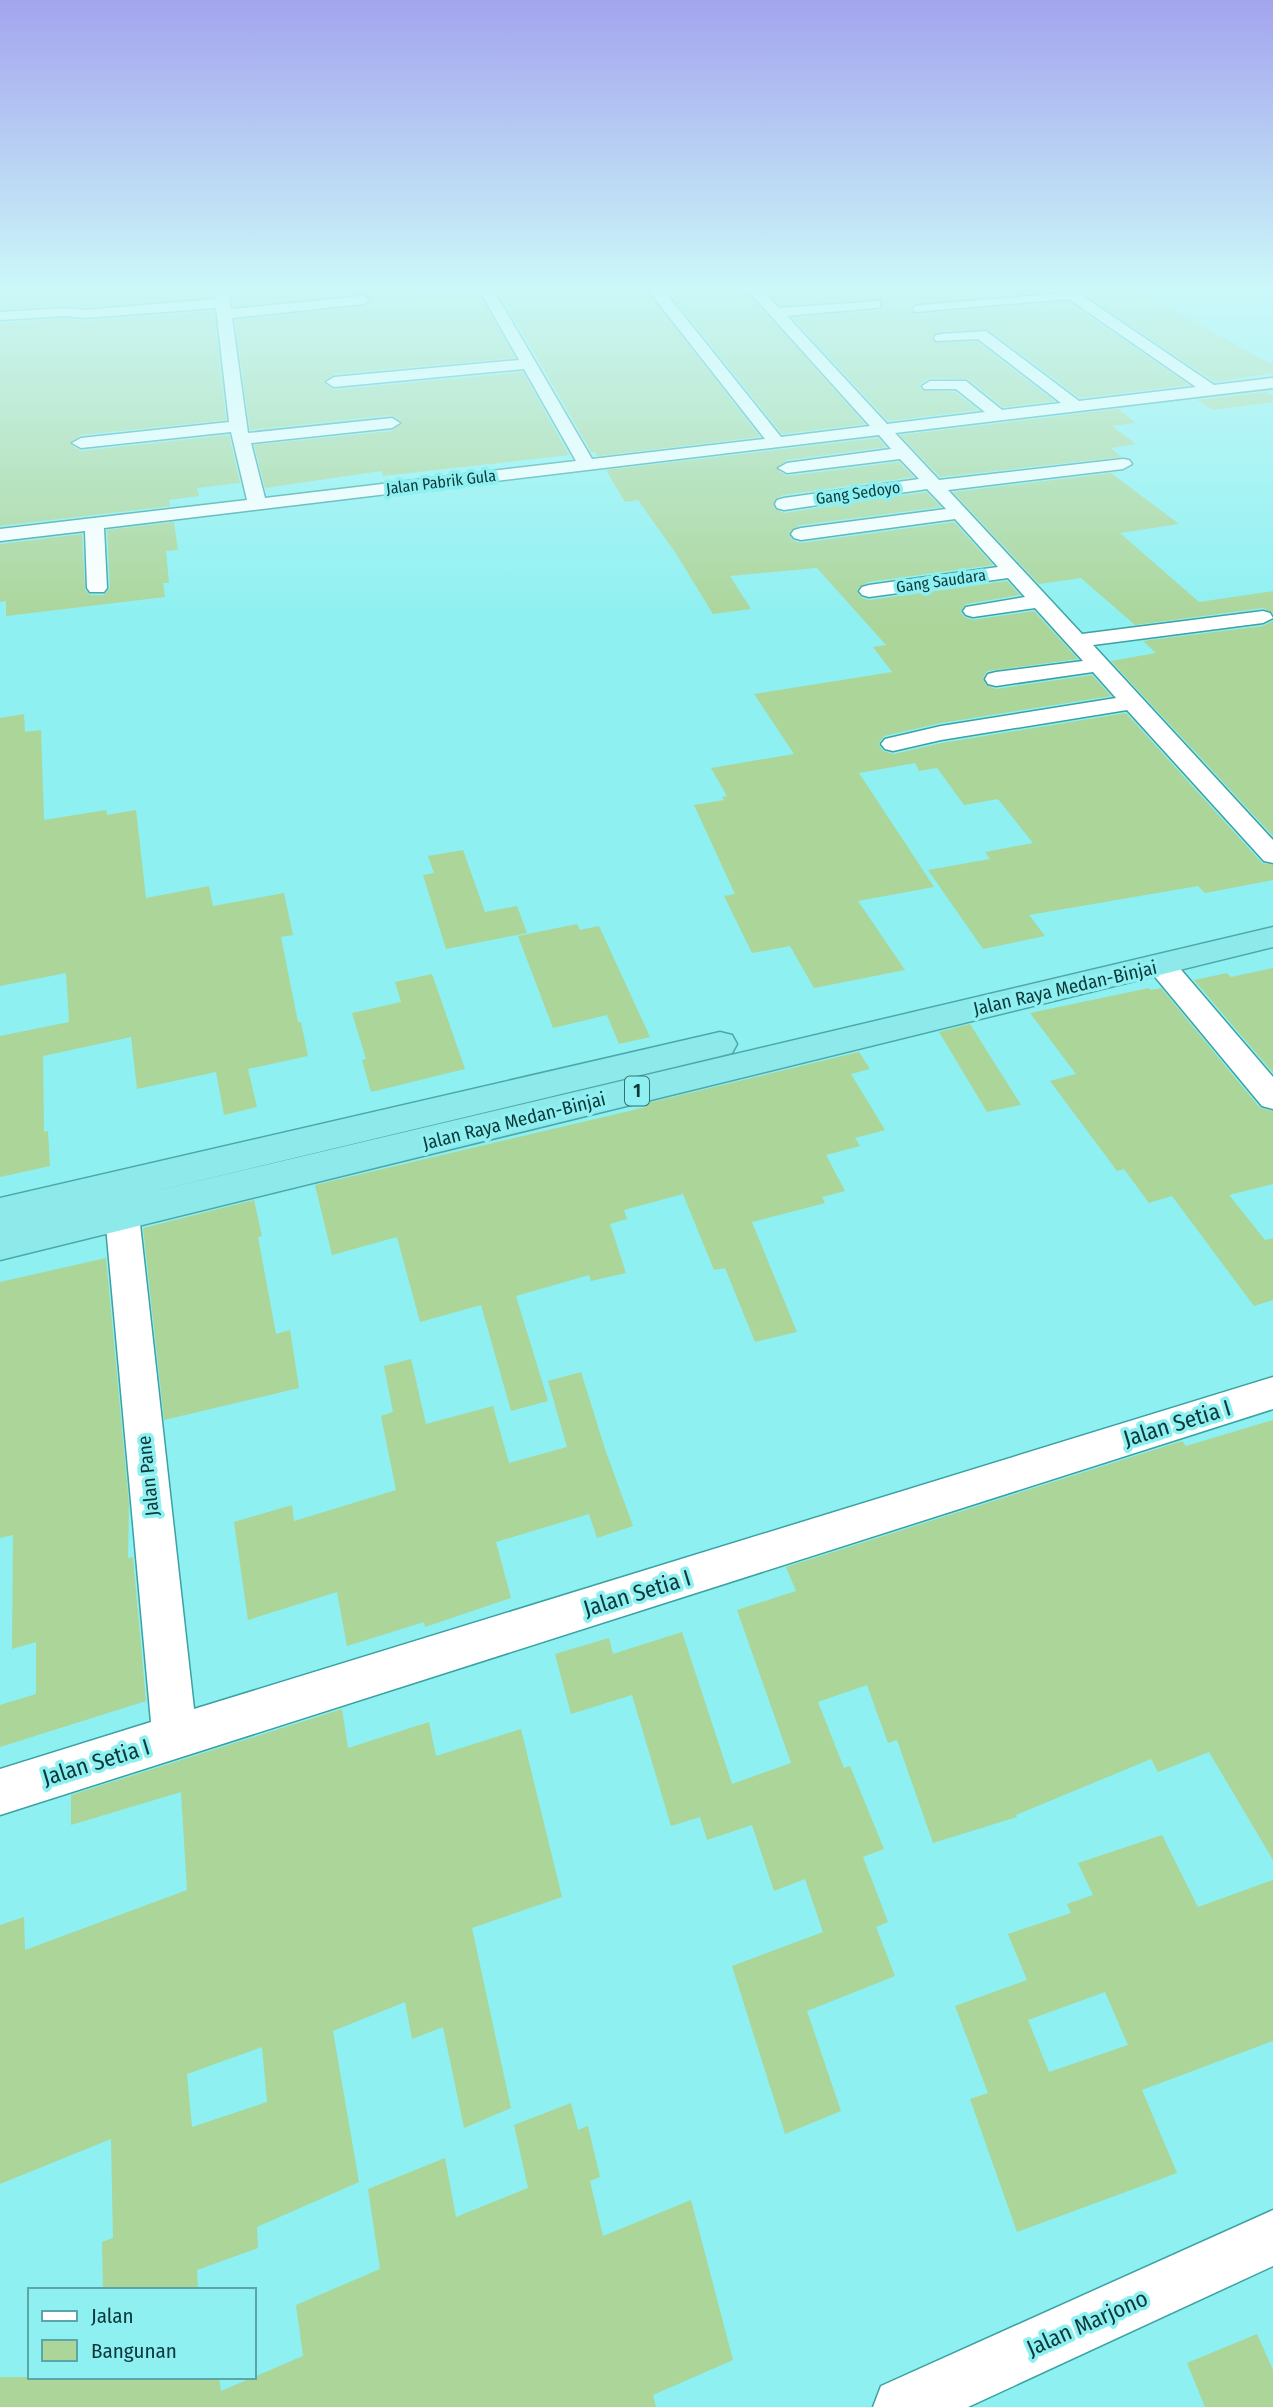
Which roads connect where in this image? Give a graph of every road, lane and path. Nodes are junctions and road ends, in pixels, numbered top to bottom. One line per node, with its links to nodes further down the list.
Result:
1 (236, 398): 12 (street)
2 (548, 398): 17 (street)
3 (741, 398): 14 (street)
4 (856, 398): 11 (street)
5 (977, 398): 9 (street)
6 (1065, 398): 8 (street)
7 (1150, 398): 8 (street, Jalan Pabrik Gula)
8 (1076, 407): 9 (street, Jalan Pabrik Gula)
9 (999, 416): 11 (street, Jalan Pabrik Gula)
10 (392, 422): 12 (street)
11 (883, 430): 14 (street, Jalan Pabrik Gula); 15 (street)
12 (240, 433): 13 (street); 21 (street)
13 (81, 443)
14 (777, 443): 17 (street, Jalan Pabrik Gula)
15 (904, 453): 19 (street); 20 (street)
16 (1123, 464): 20 (street)
17 (587, 466): 21 (street, Jalan Pabrik Gula)
18 (946, 466): 20 (street)
19 (787, 468)
20 (928, 480): 22 (street, Gang Sedoyo); 23 (street)
21 (257, 504): 24 (street, Jalan Pabrik Gula)
22 (784, 504)
23 (959, 513): 25 (street); 27 (street)
24 (94, 523): 26 (street, Jalan Pabrik Gula); 28 (street)
25 (801, 534)
26 (0, 535)
27 (1012, 571): 29 (street, Gang Saudara); 30 (street)
28 (97, 588)
29 (869, 591)
30 (1040, 601): 31 (street); 33 (street)
31 (973, 611)
32 (1263, 617): 33 (street)
33 (1077, 641): 34 (street)
34 (1098, 665): 35 (street); 36 (street)
35 (996, 679)
36 (1132, 702): 37 (street); 38 (street)
37 (893, 744)
38 (1273, 855)
39 (1273, 914): 43 (highway, Jalan Raya Medan-Binjai / 1)
40 (1273, 937): 41 (highway, Jalan Raya Medan-Binjai / 1)
41 (1161, 965): 42 (street); 44 (highway, Jalan Raya Medan-Binjai / 1)
42 (1273, 1098)
43 (0, 1213)
44 (122, 1215): 45 (highway, Jalan Raya Medan-Binjai / 1); 47 (street, Jalan Pane)
45 (0, 1244)
46 (1273, 1393): 47 (street, Jalan Setia I)
47 (175, 1737): 48 (street, Jalan Setia I)
48 (0, 1792)
49 (1273, 2238): 50 (street, Jalan Marjono)
50 (902, 2407)

